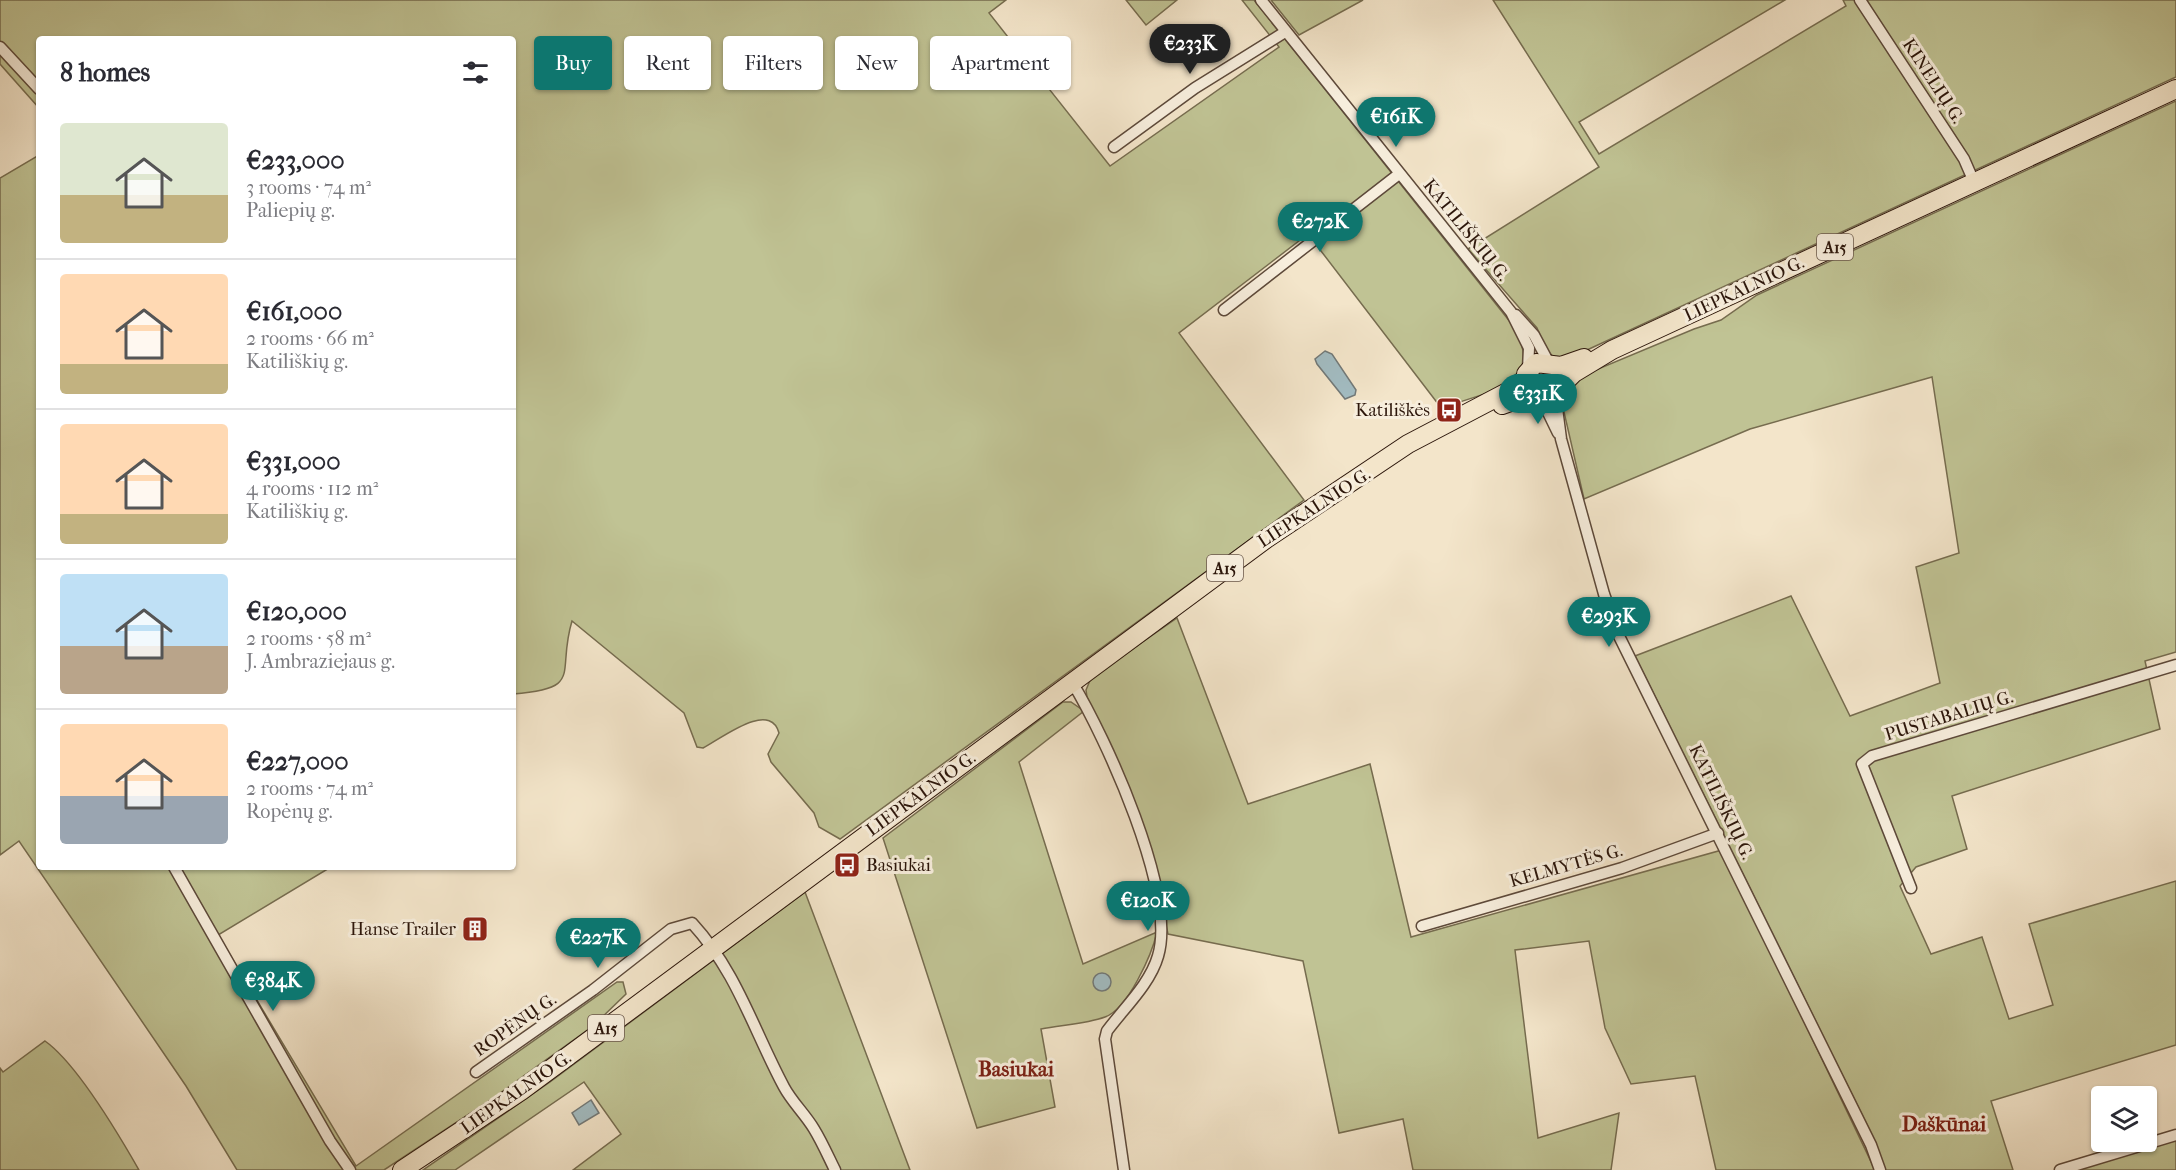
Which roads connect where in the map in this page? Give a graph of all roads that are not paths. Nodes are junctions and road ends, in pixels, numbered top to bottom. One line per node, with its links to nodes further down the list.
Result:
1 (1261, 0): 3 (street, KATILIŠKIŲ G.)
2 (1860, 0): 9 (street, KINELIŲ G.)
3 (1285, 32): 7 (street); 8 (street, KATILIŠKIŲ G.)
4 (0, 47): 5 (street)
5 (36, 86)
6 (2176, 89): 9 (highway, A15)
7 (1114, 147)
8 (1399, 174): 10 (street); 11 (street, KATILIŠKIŲ G.)
9 (1974, 182): 12 (highway, LIEPKALNIO G. / A15)
10 (1224, 310)
11 (1511, 312): 13 (street, KATILIŠKIŲ G.); 14 (street, KATILIŠKIŲ G.)
12 (1612, 350): 13 (highway, LIEPKALNIO G. / A15); 15 (highway, LIEPKALNIO G. / A15)
13 (1552, 365): 14 (highway, LIEPKALNIO G. / A15); 15 (highway)
14 (1526, 374): 15 (highway); 16 (highway, LIEPKALNIO G. / A15)
15 (1548, 393): 16 (highway, LIEPKALNIO G. / A15); 19 (street, KATILIŠKIŲ G.)
16 (1384, 462): 18 (highway, LIEPKALNIO G. / A15)
17 (2176, 665): 21 (street, PUSTABALIŲ G.)
18 (1072, 682): 23 (highway, LIEPKALNIO G. / A15); 29 (street)
19 (1719, 833): 22 (street, KELMYTĖS G.); 30 (street, KATILIŠKIŲ G.)
20 (176, 870): 26 (street)
21 (1911, 888)
22 (1422, 926)
23 (715, 948): 24 (street, ROPĖNŲ G.); 27 (highway, LIEPKALNIO G. / A15); 28 (street)
24 (476, 1072)
25 (2176, 1135): 31 (street)
26 (350, 1170)
27 (402, 1170)
28 (835, 1170)
29 (1124, 1170)
30 (1880, 1170)
31 (2060, 1170)

